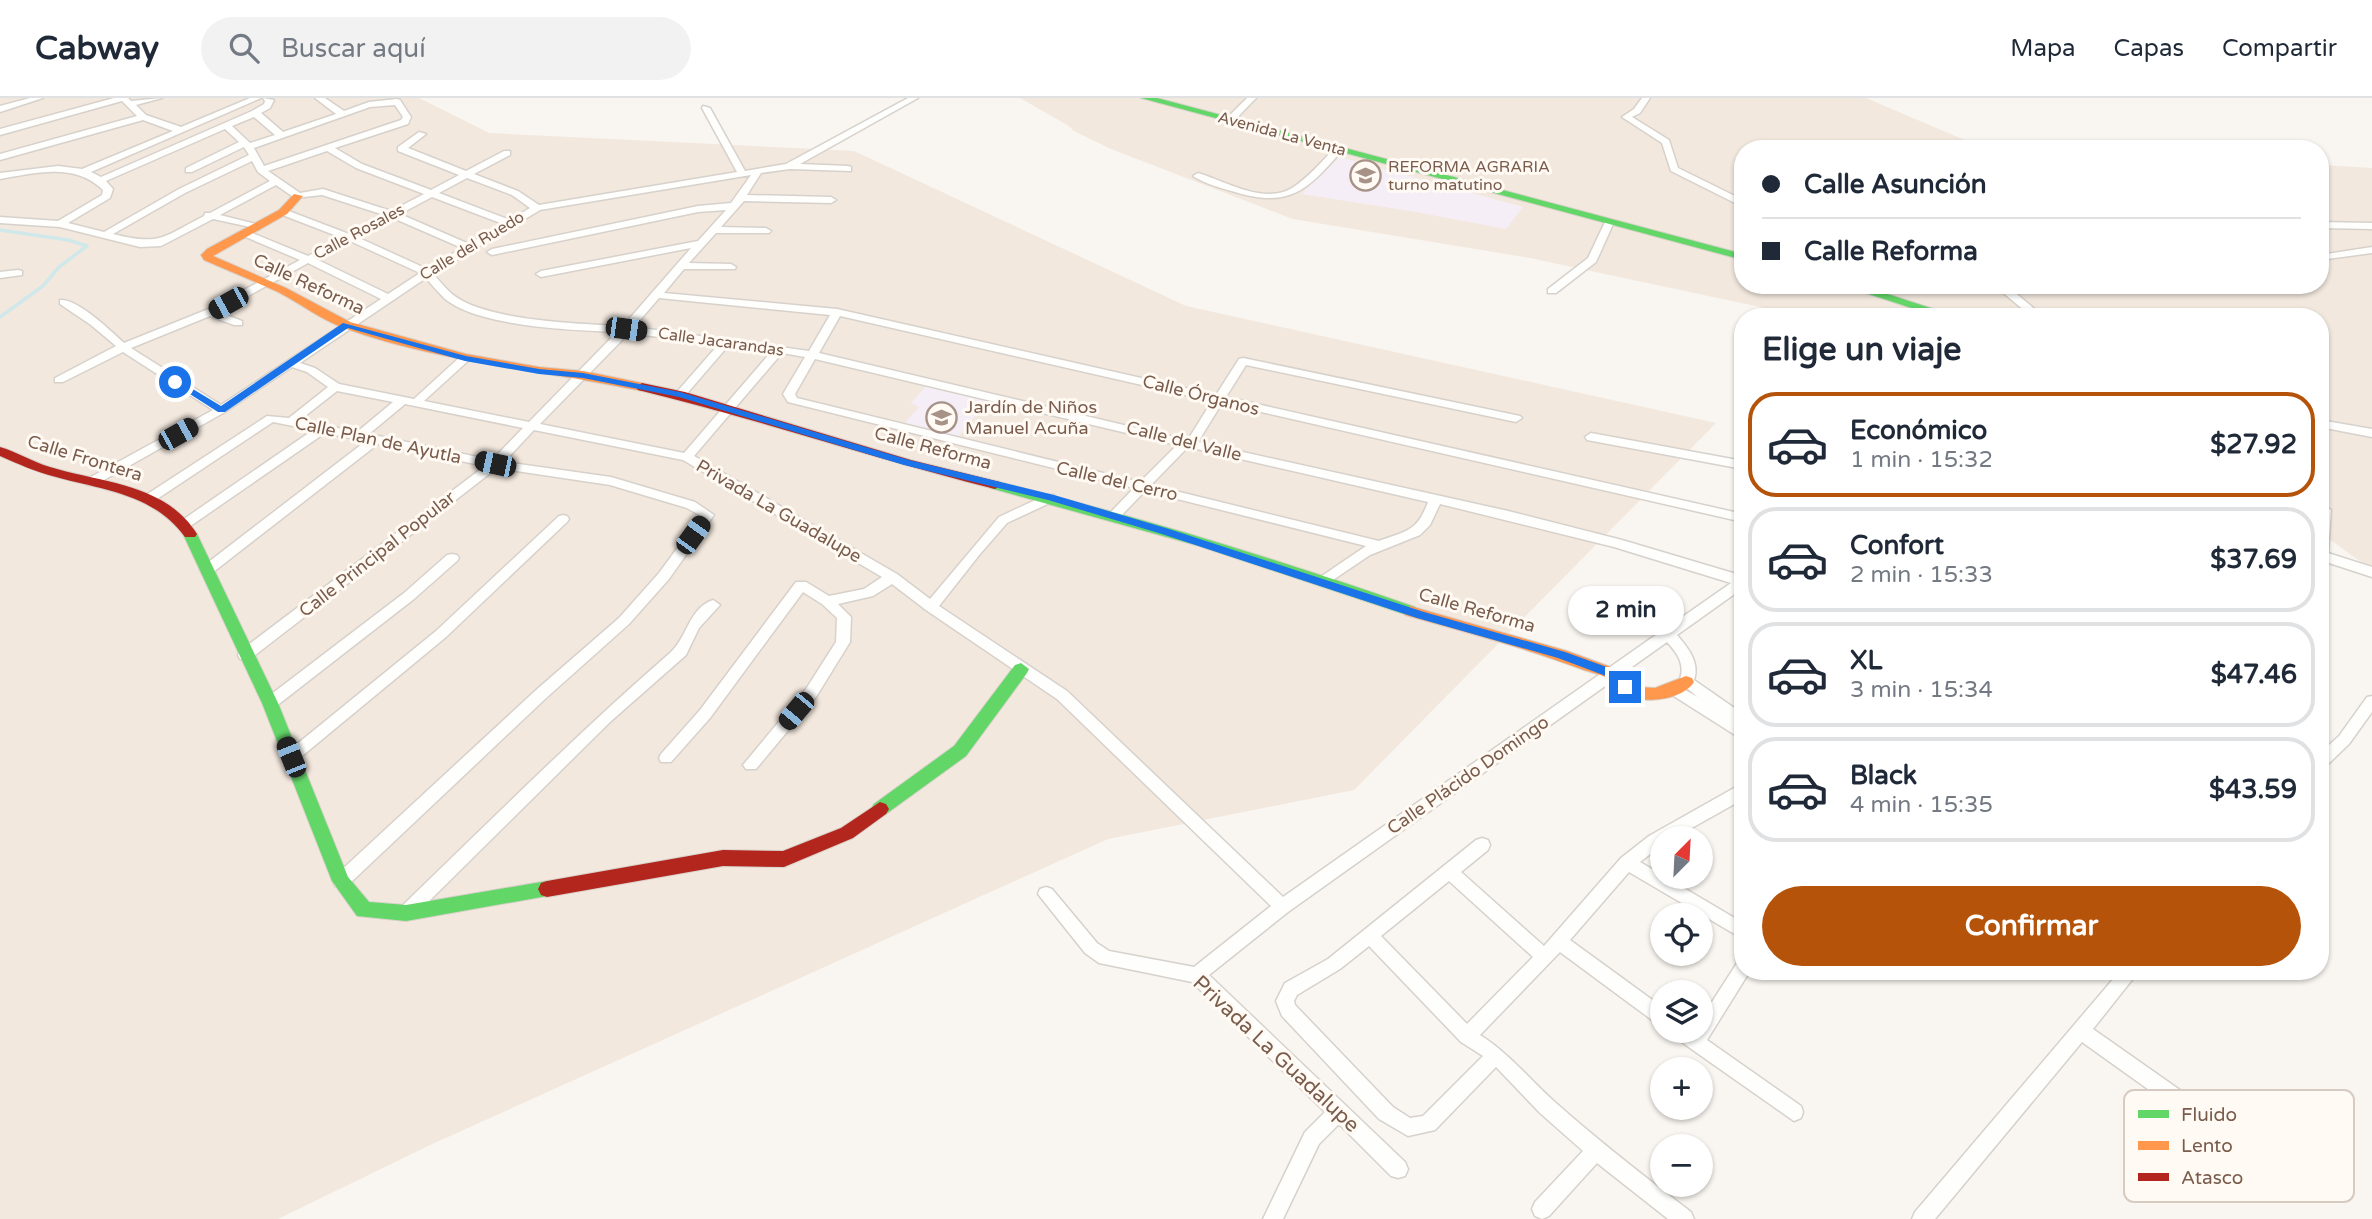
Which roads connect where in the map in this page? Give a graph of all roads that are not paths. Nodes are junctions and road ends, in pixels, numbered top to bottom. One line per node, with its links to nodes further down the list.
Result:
1 (39, 98): 13 (street)
2 (158, 98): 10 (street)
3 (257, 98): 20 (street)
4 (267, 98): 14 (street)
5 (319, 98): 15 (street)
6 (914, 98): 29 (street)
7 (1146, 98): 17 (street, Avenida La Venta)
8 (1252, 98): 17 (street)
9 (1646, 98): 43 (street)
10 (125, 100): 16 (street); 21 (street)
11 (368, 102): 15 (street); 18 (street)
12 (706, 108): 35 (street)
13 (0, 109)
14 (255, 113): 19 (street); 22 (street)
15 (344, 115): 22 (street)
16 (143, 117): 20 (street); 28 (street)
17 (1230, 120): 25 (street, Avenida La Venta)
18 (394, 125): 24 (street); 36 (street)
19 (226, 126): 23 (street); 39 (street)
20 (180, 130): 34 (street)
21 (0, 132)
22 (282, 136): 23 (street)
23 (247, 145): 27 (street); 31 (street)
24 (326, 147): 32 (street); 41 (street)
25 (1339, 149): 38 (street); 51 (street, Avenida La Venta)
26 (507, 153): 36 (street, Calle Rosales)
27 (255, 156): 32 (street); 59 (street)
28 (0, 157)
29 (789, 166): 30 (street); 33 (street, Calle del Ruedo)
30 (848, 169)
31 (189, 170)
32 (261, 170): 40 (street)
33 (759, 170): 35 (street, Calle del Ruedo); 45 (street, Calle Principal Popular)
34 (83, 172): 37 (street); 39 (street)
35 (742, 173): 46 (street, Calle del Ruedo)
36 (467, 175): 41 (street, Calle Rosales); 46 (street)
37 (0, 176)
38 (1198, 176)
39 (101, 180): 52 (street)
40 (277, 181): 42 (street); 49 (street)
41 (433, 194): 48 (street, Calle Rosales); 53 (street)
42 (298, 196): 47 (street, Calle Reforma); 48 (street)
43 (1734, 199)
44 (831, 200): 45 (street)
45 (737, 202): 57 (street, Calle Principal Popular); 64 (street)
46 (537, 208): 53 (street, Calle del Ruedo)
47 (283, 212): 56 (street, Calle Reforma); 60 (street, Calle Jacarandas)
48 (391, 214): 60 (street, Calle Rosales); 62 (street)
49 (208, 215): 56 (street); 59 (street)
50 (0, 220): 52 (street)
51 (1609, 222): 65 (street, Avenida La Venta); 75 (street)
52 (60, 224): 59 (street)
53 (510, 224): 62 (street, Calle del Ruedo)
54 (2329, 225): 55 (street)
55 (2372, 226)
56 (250, 230): 67 (street); 74 (street, Calle Reforma)
57 (713, 230): 58 (street); 61 (street, Calle Principal Popular)
58 (766, 231)
59 (107, 234)
60 (349, 237): 67 (street, Calle Rosales); 71 (street, Calle Jacarandas)
61 (699, 244): 68 (street, Calle Principal Popular); 72 (street)
62 (471, 248): 71 (street, Calle del Ruedo)
63 (2372, 250): 66 (street)
64 (492, 252)
65 (1734, 255)
66 (2329, 256)
67 (307, 259): 74 (street, Calle Rosales); 79 (street)
68 (680, 265): 69 (street); 78 (street, Calle Principal Popular)
69 (731, 267)
70 (18, 273): 73 (street)
71 (427, 273): 79 (street, Calle del Ruedo); 87 (street, Calle Jacarandas)
72 (541, 274)
73 (0, 275)
74 (263, 283): 83 (street, Calle Rosales); 86 (street, Calle Reforma)
75 (1552, 291)
76 (1876, 294): 81 (street)
77 (2010, 294): 82 (street)
78 (656, 295): 84 (street, Calle Órganos); 87 (street, Calle Principal Popular)
79 (388, 298): 86 (street, Calle del Ruedo)
80 (64, 302): 89 (street)
81 (1922, 308)
82 (2028, 308)
83 (210, 312): 85 (street); 89 (street, Calle Rosales)
84 (837, 312): 91 (street); 99 (street, Calle Órganos)
85 (238, 323)
86 (346, 325): 92 (street, Calle Reforma); 93 (street, Calle del Ruedo)
87 (626, 329): 88 (street, Calle Jacarandas); 94 (street, Calle Principal Popular)
88 (726, 342): 90 (street, Calle Jacarandas); 97 (street)
89 (123, 347): 95 (street, Calle Rosales); 102 (street)
90 (778, 351): 91 (street, Calle Jacarandas); 101 (street)
91 (810, 354): 112 (street, Calle del Valle); 118 (street, Calle del Cerro)
92 (465, 358): 94 (street, Calle Reforma); 100 (street)
93 (290, 363): 96 (street, Privada La Guadalupe); 102 (street, Calle del Ruedo)
94 (583, 375): 97 (street, Calle Reforma); 105 (street, Calle Principal Popular)
95 (59, 380)
96 (335, 387): 98 (street, Privada La Guadalupe); 104 (street)
97 (680, 395): 101 (street, Calle Reforma)
98 (404, 399): 100 (street, Privada La Guadalupe); 109 (street)
99 (1217, 400): 103 (street); 112 (street); 123 (street, Calle Órganos)
100 (418, 401): 105 (street, Privada La Guadalupe)
101 (730, 409): 114 (street); 120 (street, Calle Reforma)
102 (221, 410): 117 (street, Calle del Ruedo)
103 (1516, 418)
104 (291, 422): 107 (street, Calle Plan de Ayutla); 119 (street, Calle Plan de Ayutla)
105 (533, 425): 114 (street, Privada La Guadalupe); 116 (street, Calle Principal Popular)
106 (2329, 425): 108 (street)
107 (322, 429): 109 (street, Calle Plan de Ayutla); 125 (street)
108 (2372, 433)
109 (360, 436): 111 (street, Calle Plan de Ayutla)
110 (1591, 437): 115 (street)
111 (376, 439): 116 (street, Calle Plan de Ayutla); 129 (street)
112 (1189, 442): 118 (street); 121 (street, Calle del Valle)
113 (0, 451): 117 (street, Calle Frontera)
114 (687, 457): 131 (street, Privada La Guadalupe)
115 (1734, 463)
116 (495, 464): 139 (street, Calle Principal Popular); 155 (street, Calle Plan de Ayutla)
117 (91, 482): 119 (street, Calle Frontera)
118 (1144, 487): 122 (street); 126 (street, Calle del Cerro)
119 (150, 498): 125 (street, Calle Frontera)
120 (1050, 498): 122 (street, Calle Reforma); 137 (street)
121 (1435, 499): 126 (street); 132 (street, Calle del Valle)
122 (1114, 516): 133 (street, Calle Reforma)
123 (1734, 516)
124 (563, 519): 148 (street)
125 (185, 524): 129 (street, Calle Frontera)
126 (1378, 545): 133 (street)
127 (452, 558): 144 (street)
128 (2329, 558): 130 (street)
129 (207, 570): 139 (street, Calle Frontera)
130 (2372, 572)
131 (892, 576): 135 (street); 137 (street, Privada La Guadalupe)
132 (1734, 579)
133 (1324, 581): 141 (street, Calle Reforma)
134 (1734, 586): 138 (street, Calle Plácido Domingo)
135 (827, 601): 149 (street); 150 (street)
136 (713, 606): 158 (street)
137 (931, 607): 140 (street, Privada La Guadalupe)
138 (1667, 632): 141 (street, Calle Plácido Domingo); 142 (street)
139 (245, 655): 144 (street, Calle Frontera)
140 (1021, 669): 157 (street, Privada La Guadalupe); 158 (street, Calle Frontera)
141 (1611, 673): 142 (street, Calle Reforma); 157 (street, Calle Plácido Domingo)
142 (1680, 685): 145 (street); 146 (street)
143 (2372, 701): 147 (street)
144 (270, 703): 148 (street, Calle Frontera)
145 (1734, 716)
146 (1734, 727)
147 (2329, 754)
148 (291, 757): 155 (street, Calle Frontera)
149 (666, 758)
150 (751, 765)
151 (1734, 797): 153 (street)
152 (1482, 845): 154 (street)
153 (1627, 863): 159 (street); 161 (street)
154 (1450, 872): 160 (street); 162 (street)
155 (341, 881): 158 (street, Calle Frontera)
156 (1046, 894): 163 (street, Privada La Guadalupe)
157 (1282, 907): 163 (street, Calle Plácido Domingo)
158 (405, 913)
159 (1734, 927)
160 (1369, 935): 169 (street); 171 (street)
161 (1558, 941): 162 (street); 167 (street)
162 (1545, 957): 169 (street)
163 (1197, 975): 173 (street, Privada La Guadalupe)
164 (1734, 979): 166 (street)
165 (2124, 980): 168 (street)
166 (1713, 1006)
167 (1650, 1008)
168 (2082, 1032): 172 (street); 180 (street)
169 (1467, 1035): 171 (street)
170 (1699, 1043): 174 (street)
171 (1496, 1055): 175 (street)
172 (2164, 1090)
173 (1338, 1112): 176 (street, Privada La Guadalupe); 178 (street)
174 (1794, 1112)
175 (1596, 1150): 177 (street); 179 (street)
176 (1398, 1169)
177 (1542, 1209)
178 (1273, 1219)
179 (1684, 1219)
180 (1922, 1219)

